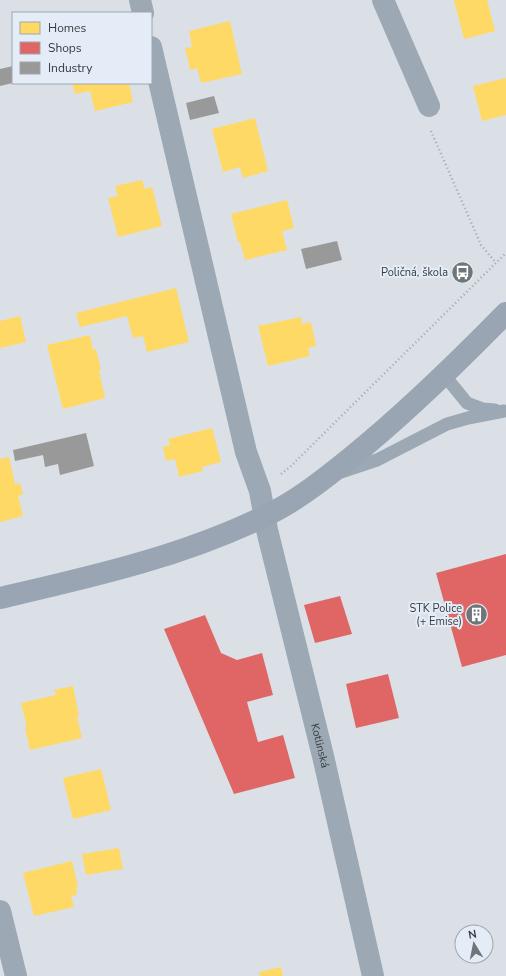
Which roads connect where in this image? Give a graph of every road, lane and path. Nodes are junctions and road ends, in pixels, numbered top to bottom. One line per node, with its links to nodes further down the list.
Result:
1 (140, 0): 3 (street)
2 (383, 0): 5 (street)
3 (143, 12)
4 (152, 51): 11 (street, Kotlinská)
5 (429, 106): 6 (path)
6 (496, 263)
7 (506, 313): 8 (main road)
8 (444, 376): 9 (lane); 10 (main road)
9 (505, 411): 10 (lane)
10 (328, 476): 11 (main road)
11 (266, 516): 12 (main road); 15 (street, Kotlinská)
12 (0, 598)
13 (0, 911): 14 (street)
14 (16, 976)
15 (373, 976)

